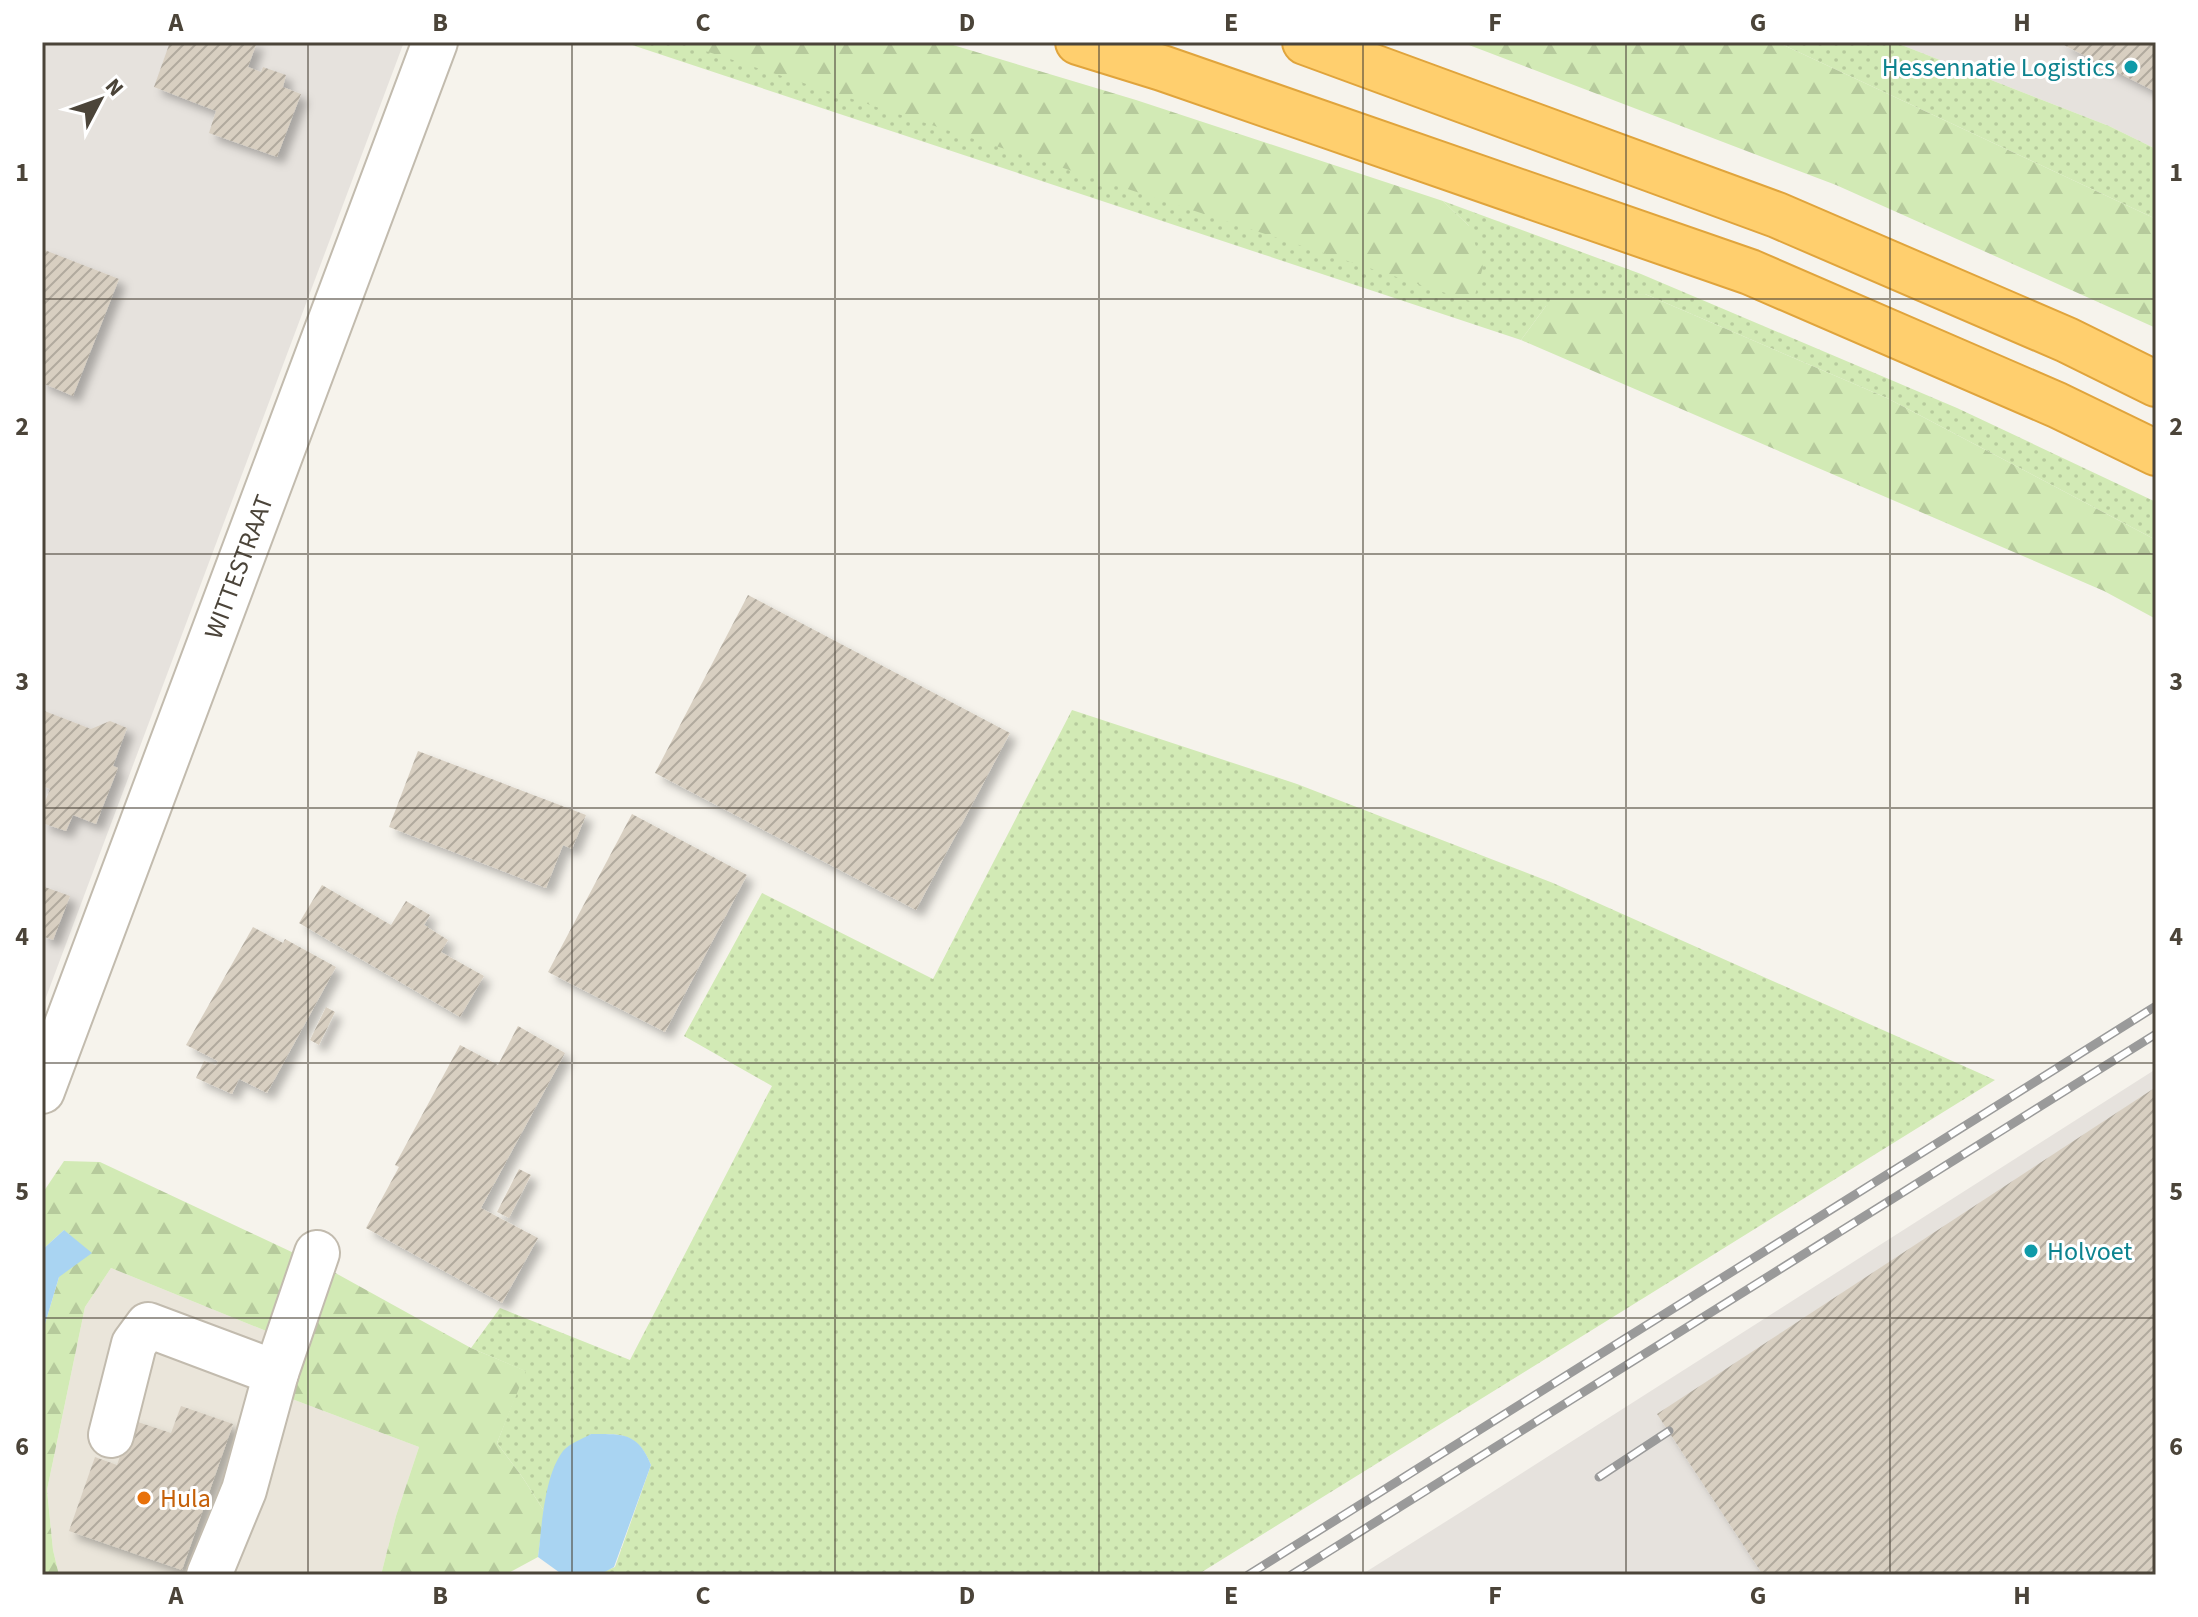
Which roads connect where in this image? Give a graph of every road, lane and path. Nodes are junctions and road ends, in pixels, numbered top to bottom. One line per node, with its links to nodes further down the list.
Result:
1 (435, 42): 6 (street, WITTESTRAAT)
2 (1078, 42): 5 (highway)
3 (1305, 42): 4 (highway)
4 (2156, 384)
5 (2156, 453)
6 (42, 1091)
7 (317, 1253): 8 (street)
8 (276, 1373): 9 (street); 10 (street)
9 (111, 1435)
10 (209, 1575)

